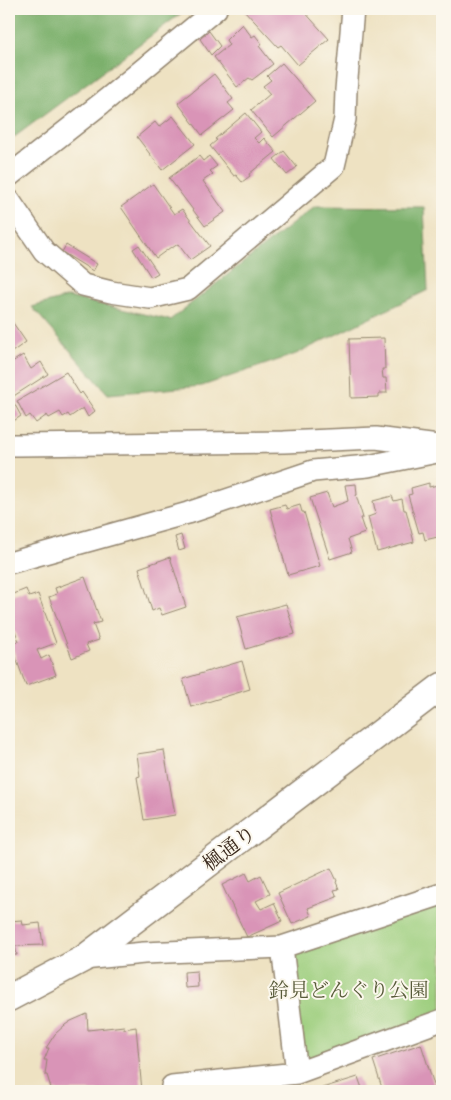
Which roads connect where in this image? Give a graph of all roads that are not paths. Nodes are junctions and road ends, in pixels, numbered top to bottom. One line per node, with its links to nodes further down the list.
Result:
1 (216, 9): 3 (street)
2 (353, 9): 4 (street)
3 (9, 176)
4 (9, 200)
5 (9, 444): 6 (street)
6 (442, 446)
7 (442, 451): 8 (street)
8 (9, 563)
9 (442, 686): 12 (street, 楓通り)
10 (442, 894): 11 (street)
11 (282, 947): 12 (street); 15 (street)
12 (83, 959): 13 (street, 楓通り)
13 (9, 998)
14 (442, 1020): 15 (street)
15 (297, 1073): 16 (street)
16 (173, 1091)

